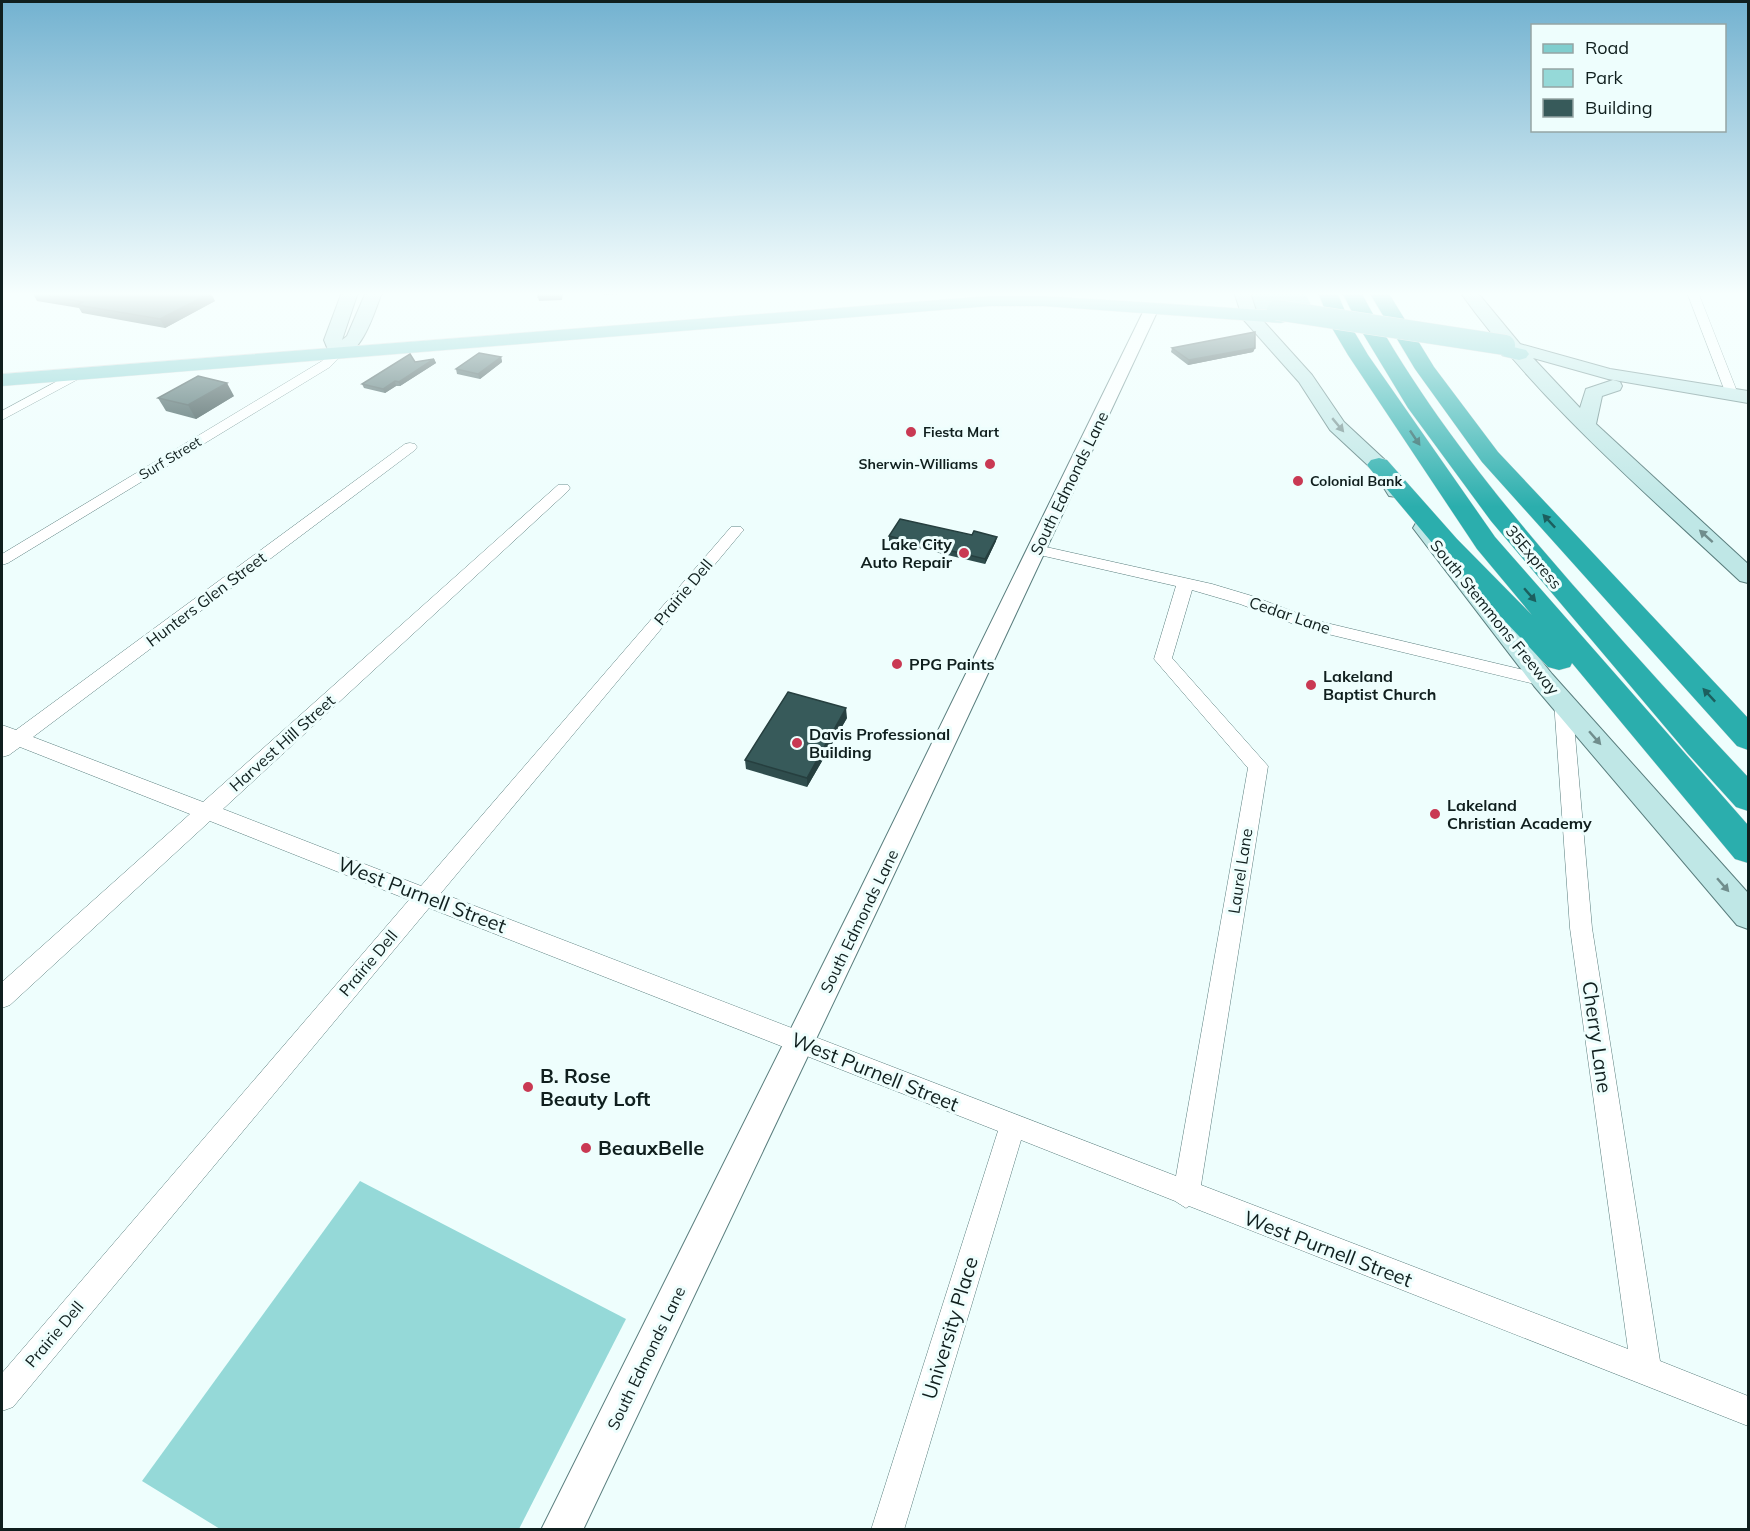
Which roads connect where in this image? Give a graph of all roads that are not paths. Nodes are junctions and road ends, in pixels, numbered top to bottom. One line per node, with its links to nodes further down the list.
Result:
1 (74, 363): 13 (main road)
2 (178, 363): 14 (main road)
3 (322, 363): 27 (street, Surf Street)
4 (1126, 363): 26 (street, South Edmonds Lane)
5 (1292, 363): 23 (main road, South Stemmons Freeway, one-way to 23)
6 (1364, 363): 36 (highway, one-way to 36)
7 (1391, 363): 34 (highway, 35Express)
8 (1422, 363): 32 (highway, one-way to 8)
9 (1526, 363): 21 (main road)
10 (1551, 363): 16 (main road)
11 (1567, 363): 17 (main road)
12 (1725, 363): 17 (street)
13 (2, 368)
14 (78, 374): 15 (main road); 20 (street)
15 (2, 380)
16 (1613, 386): 18 (main road); 21 (main road)
17 (1740, 395): 18 (main road)
18 (1677, 396): 19 (main road)
19 (1749, 407)
20 (2, 416)
21 (1586, 425): 28 (main road, one-way to 21)
22 (410, 447): 33 (street, Hunters Glen Street)
23 (1379, 465): 30 (main road, South Stemmons Freeway); 36 (highway)
24 (563, 488): 35 (street, Harvest Hill Street)
25 (736, 530): 37 (street, Prairie Dell)
26 (1037, 550): 29 (street, Cedar Lane); 40 (street, South Edmonds Lane)
27 (2, 560)
28 (1749, 576)
29 (1185, 584): 30 (street, Cedar Lane); 42 (street, Laurel Lane)
30 (1543, 680): 31 (main road, South Stemmons Freeway)
31 (1563, 701): 38 (main road, South Stemmons Freeway, one-way to 38); 43 (street, Cherry Lane)
32 (1749, 738)
33 (7, 740): 35 (street, West Purnell Street)
34 (1749, 798)
35 (207, 812): 37 (street, West Purnell Street); 39 (street, Harvest Hill Street)
36 (1749, 851)
37 (425, 896): 40 (street, West Purnell Street); 44 (street, Prairie Dell)
38 (1749, 915)
39 (2, 997)
40 (800, 1043): 41 (street, West Purnell Street); 46 (street, South Edmonds Lane)
41 (1012, 1127): 42 (street, West Purnell Street); 47 (street, University Place)
42 (1186, 1194): 43 (street, West Purnell Street)
43 (1646, 1372): 45 (street, West Purnell Street)
44 (2, 1396)
45 (1749, 1412)
46 (561, 1530)
47 (887, 1530)

